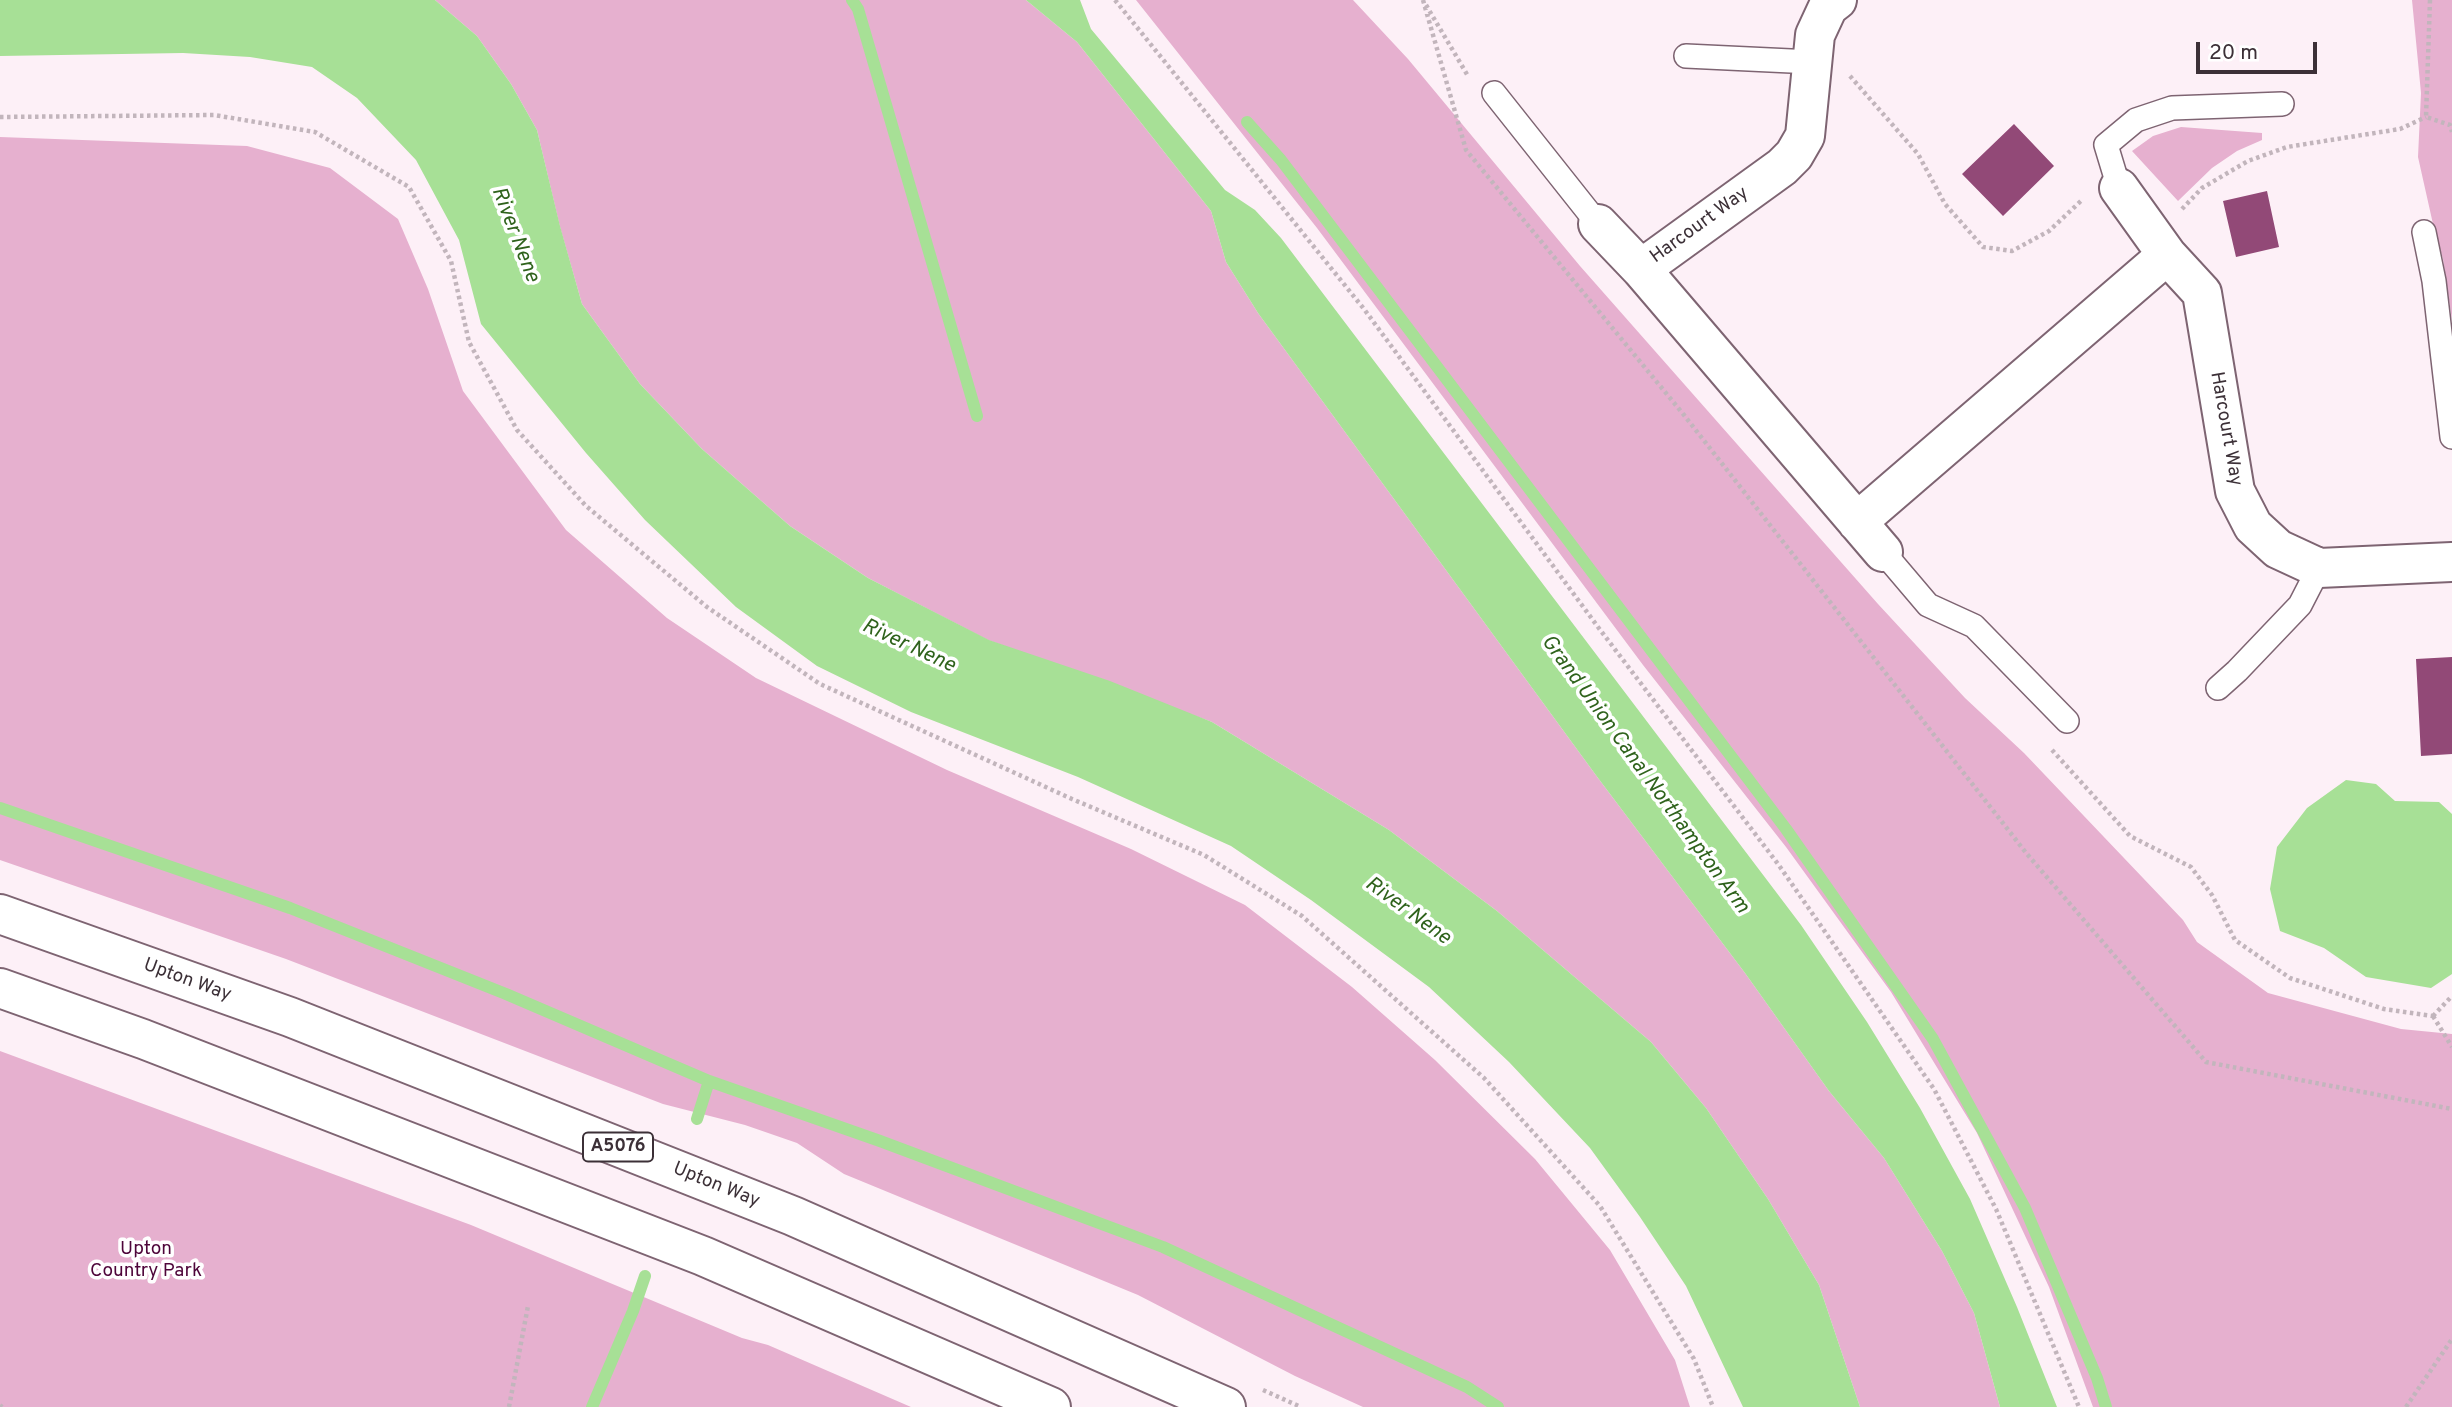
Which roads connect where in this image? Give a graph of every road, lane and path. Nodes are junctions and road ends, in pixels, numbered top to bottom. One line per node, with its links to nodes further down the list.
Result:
1 (1115, 0): 37 (path)
2 (1423, 0): 30 (path)
3 (1837, 0): 5 (main road, Harcourt Way)
4 (2430, 0): 10 (path)
5 (1814, 49): 6 (lane); 12 (path); 16 (main road, Harcourt Way)
6 (1686, 56)
7 (1494, 93): 13 (lane)
8 (2282, 104): 12 (lane)
9 (0, 117): 36 (path)
10 (2426, 117): 11 (path); 15 (path)
11 (2452, 132)
12 (2116, 179): 15 (main road, Harcourt Way)
13 (1598, 224): 16 (main road, Harcourt Way)
14 (2424, 232): 17 (lane)
15 (2160, 246): 18 (main road); 21 (main road, Harcourt Way)
16 (1641, 270): 18 (main road, Harcourt Way)
17 (2452, 437)
18 (1857, 522): 19 (main road, Harcourt Way)
19 (1883, 552): 23 (lane)
20 (2452, 562): 21 (main road, Harcourt Way)
21 (2319, 568): 22 (lane)
22 (2218, 688)
23 (2067, 721)
24 (2046, 743): 28 (path)
25 (0, 914): 35 (main road, Upton Way / A5076)
26 (0, 988): 34 (main road)
27 (2452, 996): 28 (path)
28 (2433, 1016): 29 (path)
29 (2452, 1048)
30 (2452, 1109)
31 (527, 1306): 33 (path)
32 (2452, 1339): 38 (path)
33 (509, 1407)
34 (1051, 1407)
35 (1226, 1407)
36 (1713, 1407)
37 (2079, 1407)
38 (2406, 1407)

